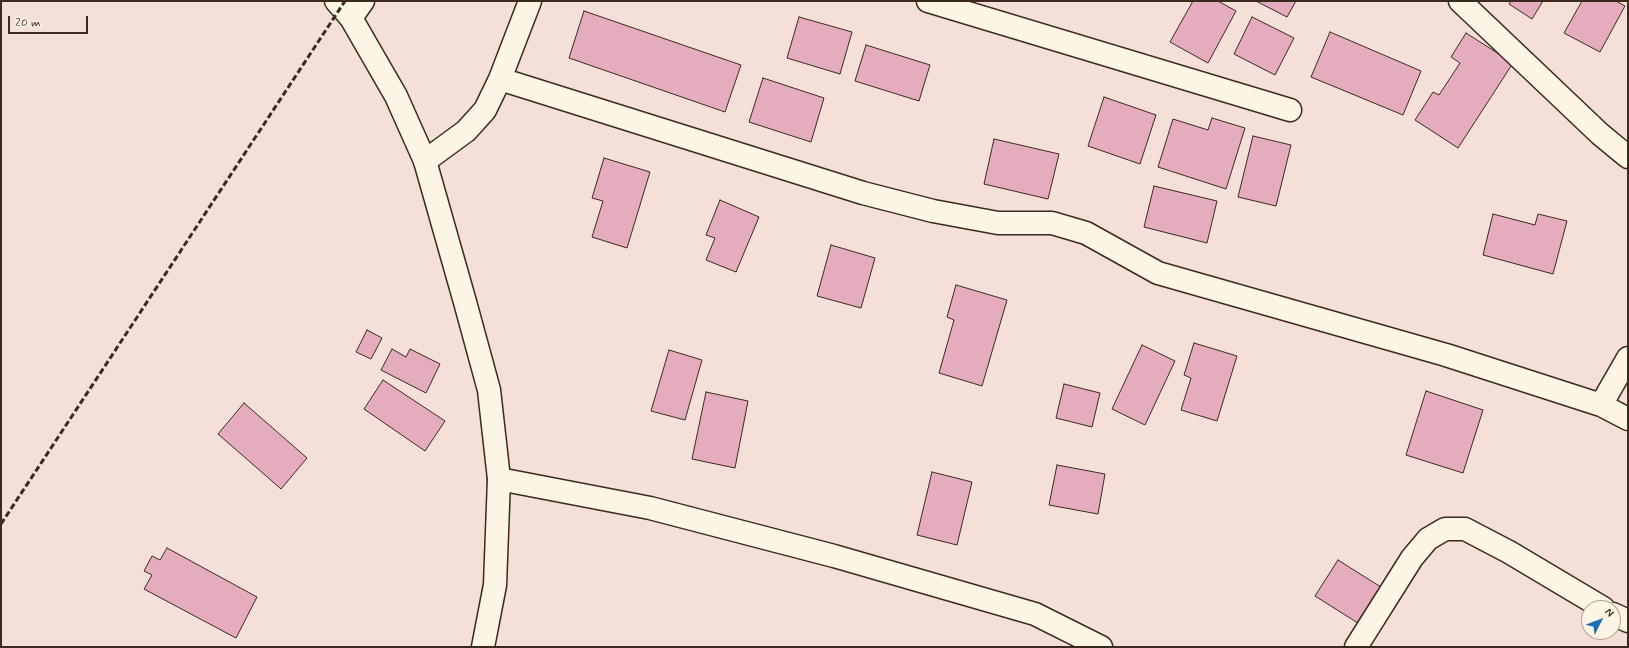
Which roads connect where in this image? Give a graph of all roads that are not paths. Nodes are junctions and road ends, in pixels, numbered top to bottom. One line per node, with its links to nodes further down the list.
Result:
1 (336, 1): 5 (street)
2 (530, 1): 6 (street)
3 (928, 1): 7 (street)
4 (1460, 1): 8 (street)
5 (357, 10): 9 (street)
6 (500, 79): 9 (street); 11 (street)
7 (1290, 110)
8 (1628, 157)
9 (425, 161): 13 (street)
10 (1628, 358): 11 (street)
11 (1600, 405): 12 (street)
12 (1628, 419)
13 (499, 479): 15 (street); 16 (street)
14 (1590, 600): 17 (street)
15 (483, 647)
16 (1100, 647)
17 (1356, 647)

